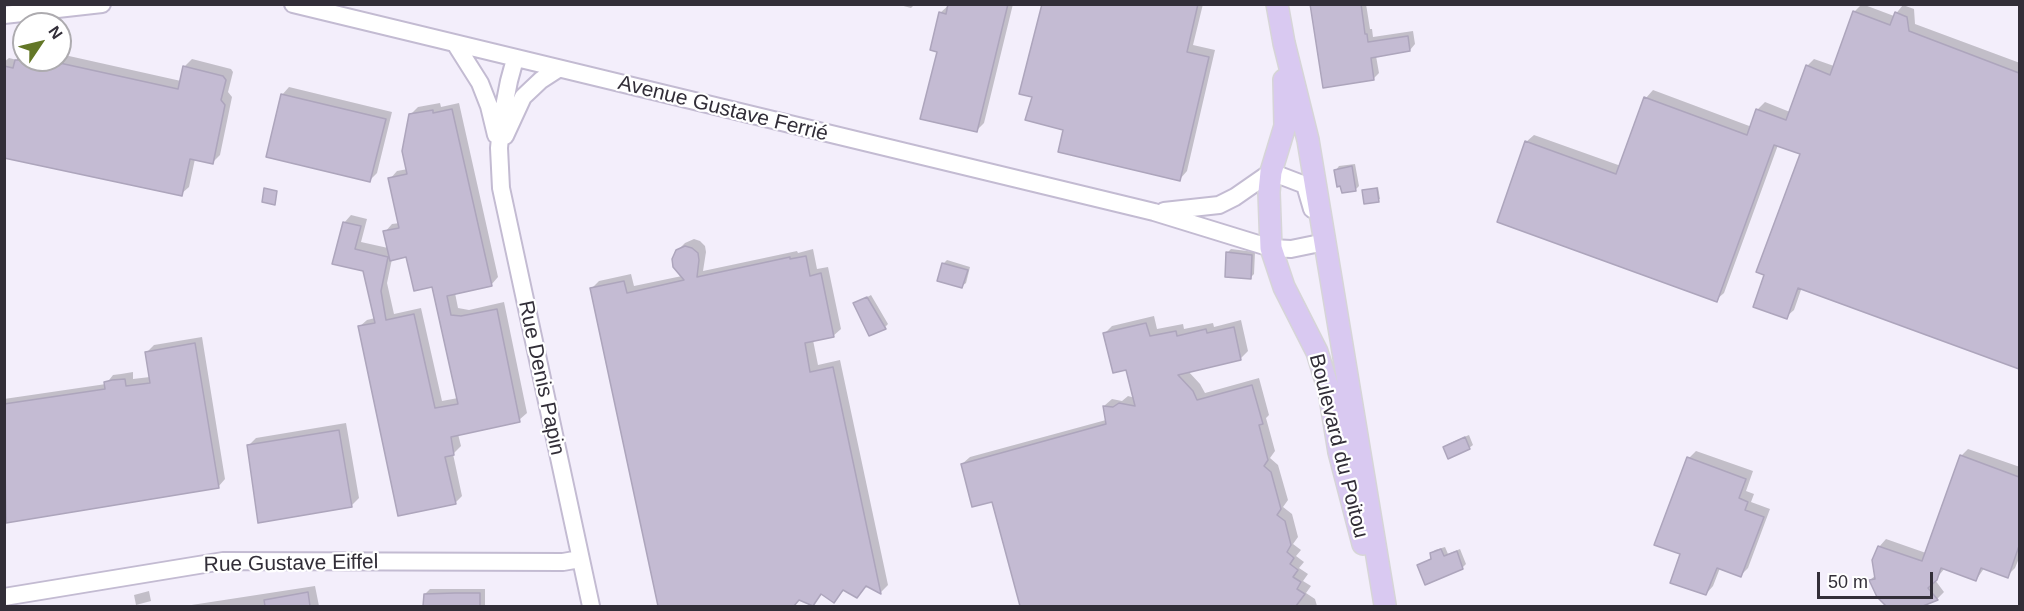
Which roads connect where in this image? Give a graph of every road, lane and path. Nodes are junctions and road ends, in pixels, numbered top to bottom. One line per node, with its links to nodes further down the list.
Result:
1 (102, 4): 4 (street)
2 (293, 4): 6 (street, Avenue Gustave Ferrié)
3 (1277, 4): 5 (main road, Boulevard du Poitou)
4 (4, 15)
5 (1284, 43): 10 (main road, Boulevard du Poitou); 12 (main road, Boulevard du Poitou)
6 (456, 45): 7 (street, Avenue Gustave Ferrié); 9 (street, Rue Denis Papin)
7 (516, 59): 8 (street, Avenue Gustave Ferrié); 9 (street, Rue Denis Papin)
8 (558, 69): 9 (street, Rue Denis Papin); 11 (street, Avenue Gustave Ferrié)
9 (499, 148): 14 (street, Rue Denis Papin)
10 (1271, 172): 11 (street, Avenue Gustave Ferrié); 12 (street); 13 (main road, Boulevard du Poitou)
11 (1154, 212): 13 (street, Avenue Gustave Ferrié)
12 (1323, 233): 13 (street, Avenue Gustave Ferrié); 17 (main road, Boulevard du Poitou)
13 (1271, 248): 17 (main road, Boulevard du Poitou)
14 (580, 559): 15 (street, Rue Gustave Eiffel); 16 (street, Rue Denis Papin)
15 (4, 597)
16 (591, 606)
17 (1385, 606)

